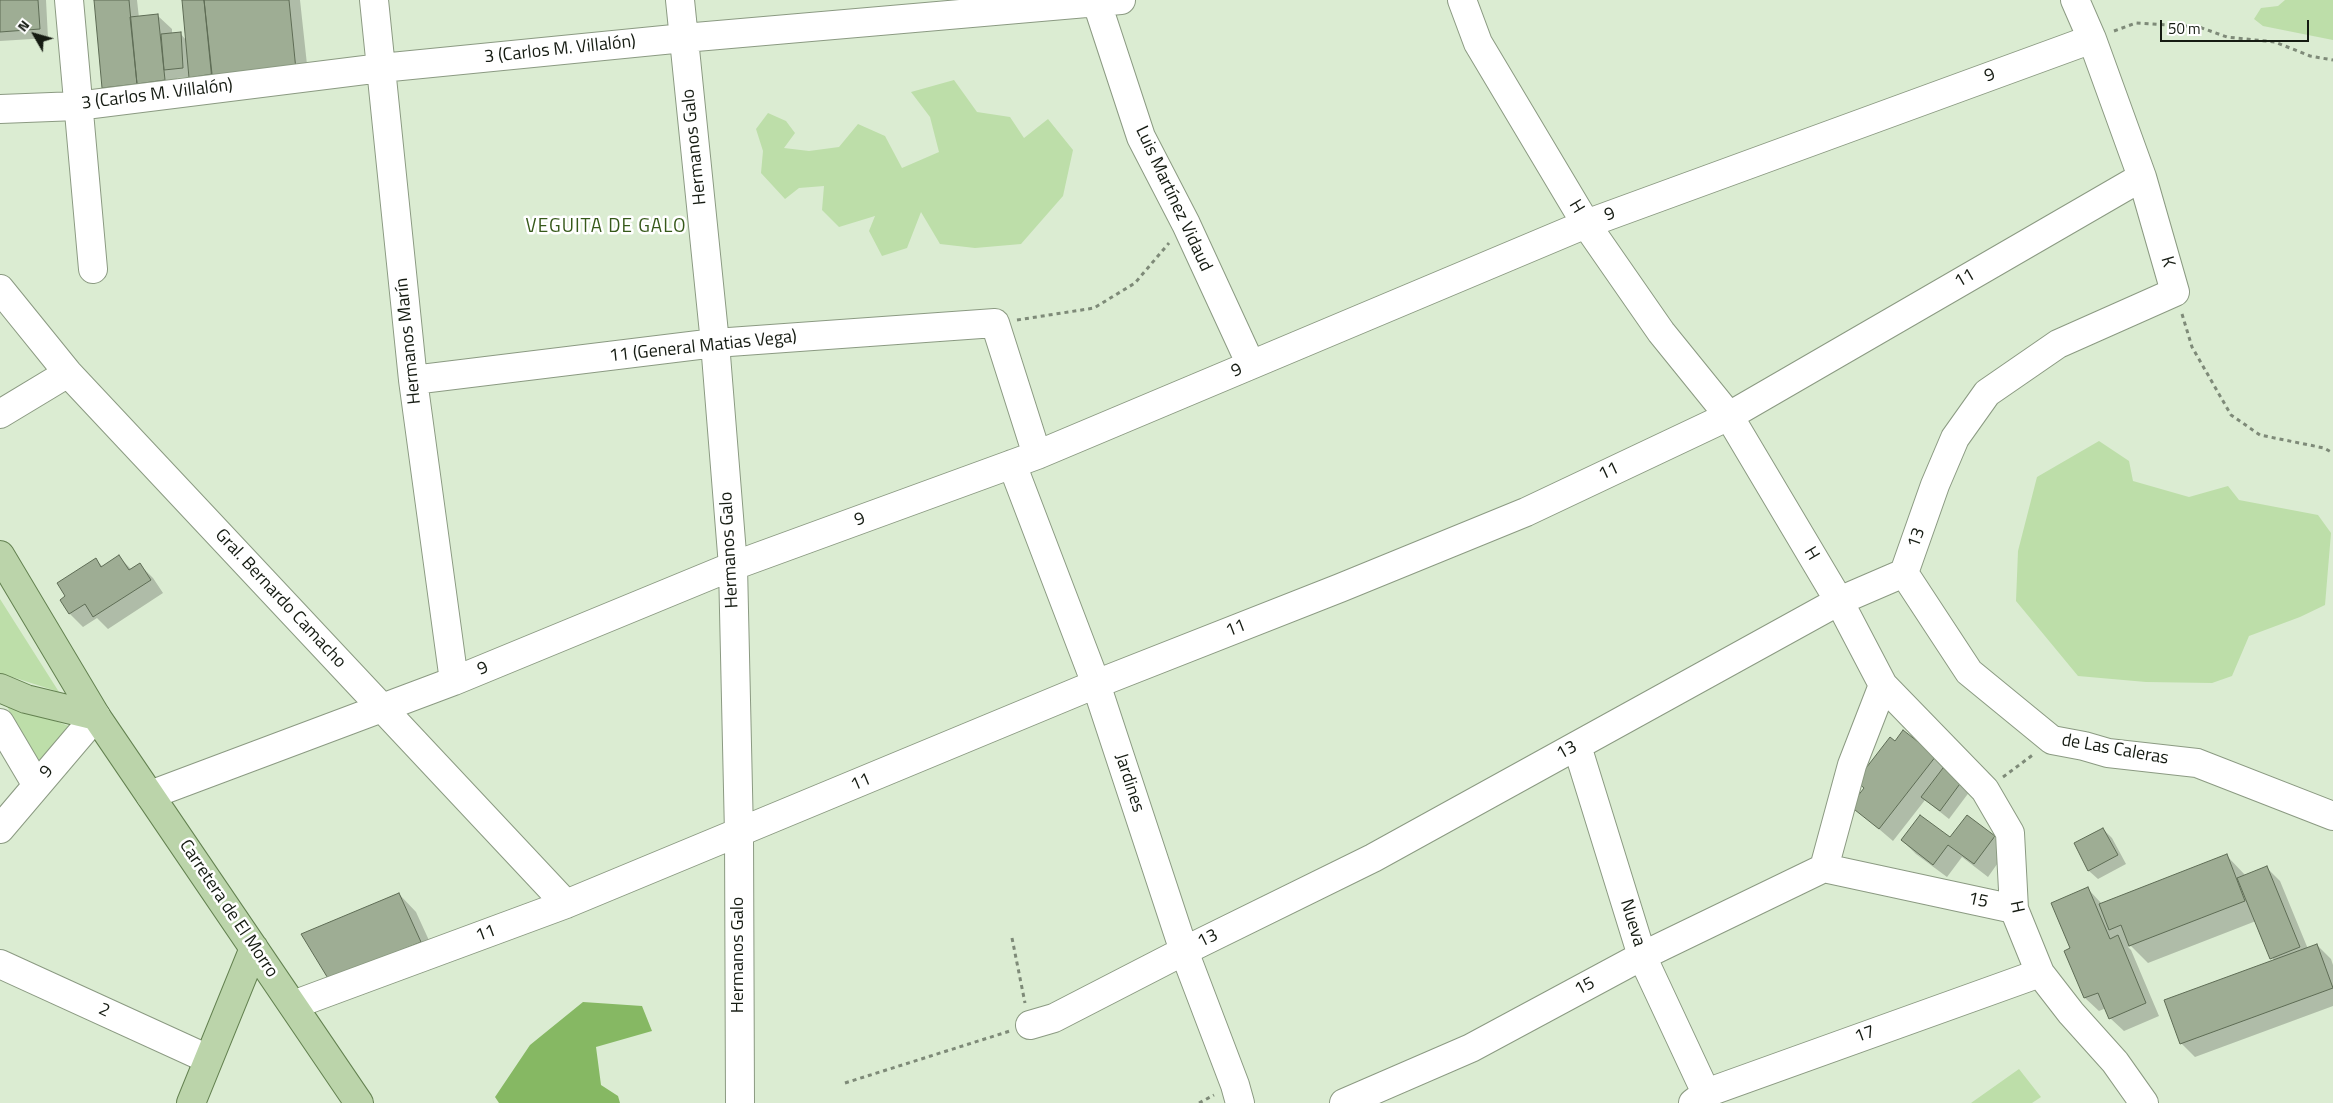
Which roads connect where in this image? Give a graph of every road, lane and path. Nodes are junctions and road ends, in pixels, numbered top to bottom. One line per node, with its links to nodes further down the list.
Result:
1 (69, 0): 11 (street)
2 (374, 0): 10 (street, Hermanos Marín)
3 (680, 0): 7 (street, Hermanos Galo)
4 (1462, 0): 15 (street, H)
5 (2075, 0): 8 (street, K)
6 (1105, 1): 7 (street, 3 (Carlos M. Villalón)); 14 (street, Luis Martínez Vidaud)
7 (684, 38): 10 (street, 3 (Carlos M. Villalón)); 20 (street, Hermanos Galo)
8 (2092, 39): 9 (path); 13 (street, K); 15 (street, 9)
9 (2333, 60)
10 (381, 68): 11 (street, 3 (Carlos M. Villalón)); 23 (street, Hermanos Marín)
11 (77, 106): 12 (street, 3 (Carlos M. Villalón)); 16 (street)
12 (0, 109)
13 (2142, 177): 18 (street, K); 25 (street, 11)
14 (1186, 224): 19 (path); 21 (street, Luis Martínez Vidaud)
15 (1586, 224): 21 (street, 9); 25 (street, H)
16 (93, 269)
17 (0, 289): 22 (street, Gral. Bernardo Camacho)
18 (2175, 292): 26 (path, K); 30 (street, 13)
19 (995, 323): 20 (street, 11 (General Matias Vega)); 27 (street, Jardines)
20 (715, 343): 23 (street, 11 (General Matias Vega)); 29 (street, Hermanos Galo)
21 (1251, 365): 27 (street, 9)
22 (68, 373): 24 (street); 36 (street, Gral. Bernardo Camacho)
23 (413, 380): 32 (street, Hermanos Marín)
24 (0, 414)
25 (1729, 416): 31 (street, H); 33 (street, 11)
26 (2333, 453)
27 (1024, 459): 29 (street, 9); 33 (street, Jardines)
28 (0, 555): 37 (main road, Carretera de El Morro)
29 (733, 566): 32 (street, 9); 46 (street, Hermanos Galo)
30 (1904, 573): 31 (street, 13); 39 (street, de Las Caleras)
31 (1839, 601): 34 (street, H); 40 (street, 13)
32 (454, 681): 36 (street, 9)
33 (1096, 684): 46 (street, 11); 52 (street, Jardines)
34 (1883, 685): 42 (street, H); 47 (street)
35 (0, 688): 37 (main road)
36 (382, 708): 43 (street, 9); 48 (street, Gral. Bernardo Camacho)
37 (96, 716): 41 (street, 9); 43 (main road, Carretera de El Morro)
38 (0, 723): 41 (street)
39 (2052, 740): 42 (path); 44 (street, de Las Caleras)
40 (1577, 746): 52 (street, 13); 53 (street, Nueva)
41 (36, 784): 45 (street, 9)
42 (1985, 790): 49 (street, H)
43 (150, 795): 51 (main road, Carretera de El Morro)
44 (2333, 816)
45 (0, 829)
46 (739, 834): 48 (street, 11); 63 (street, Hermanos Galo)
47 (1824, 868): 49 (street, 15); 53 (street, 15)
48 (566, 904): 56 (street, 11)
49 (2014, 909): 55 (street, H)
50 (1012, 938): 57 (path)
51 (254, 948): 56 (main road, Carretera de El Morro); 58 (main road)
52 (1184, 951): 57 (street, 13); 64 (street, Jardines)
53 (1642, 956): 60 (street, Nueva); 65 (street, 15)
54 (0, 964): 58 (street, 2)
55 (2040, 973): 60 (street, 17); 66 (street, H)
56 (293, 1005): 62 (main road, Carretera de El Morro)
57 (1030, 1025): 59 (path)
58 (208, 1059): 61 (main road)
59 (845, 1083)
60 (1700, 1098)
61 (191, 1103)
62 (359, 1103)
63 (740, 1103)
64 (1240, 1103)
65 (1344, 1103)
66 (2144, 1103)

